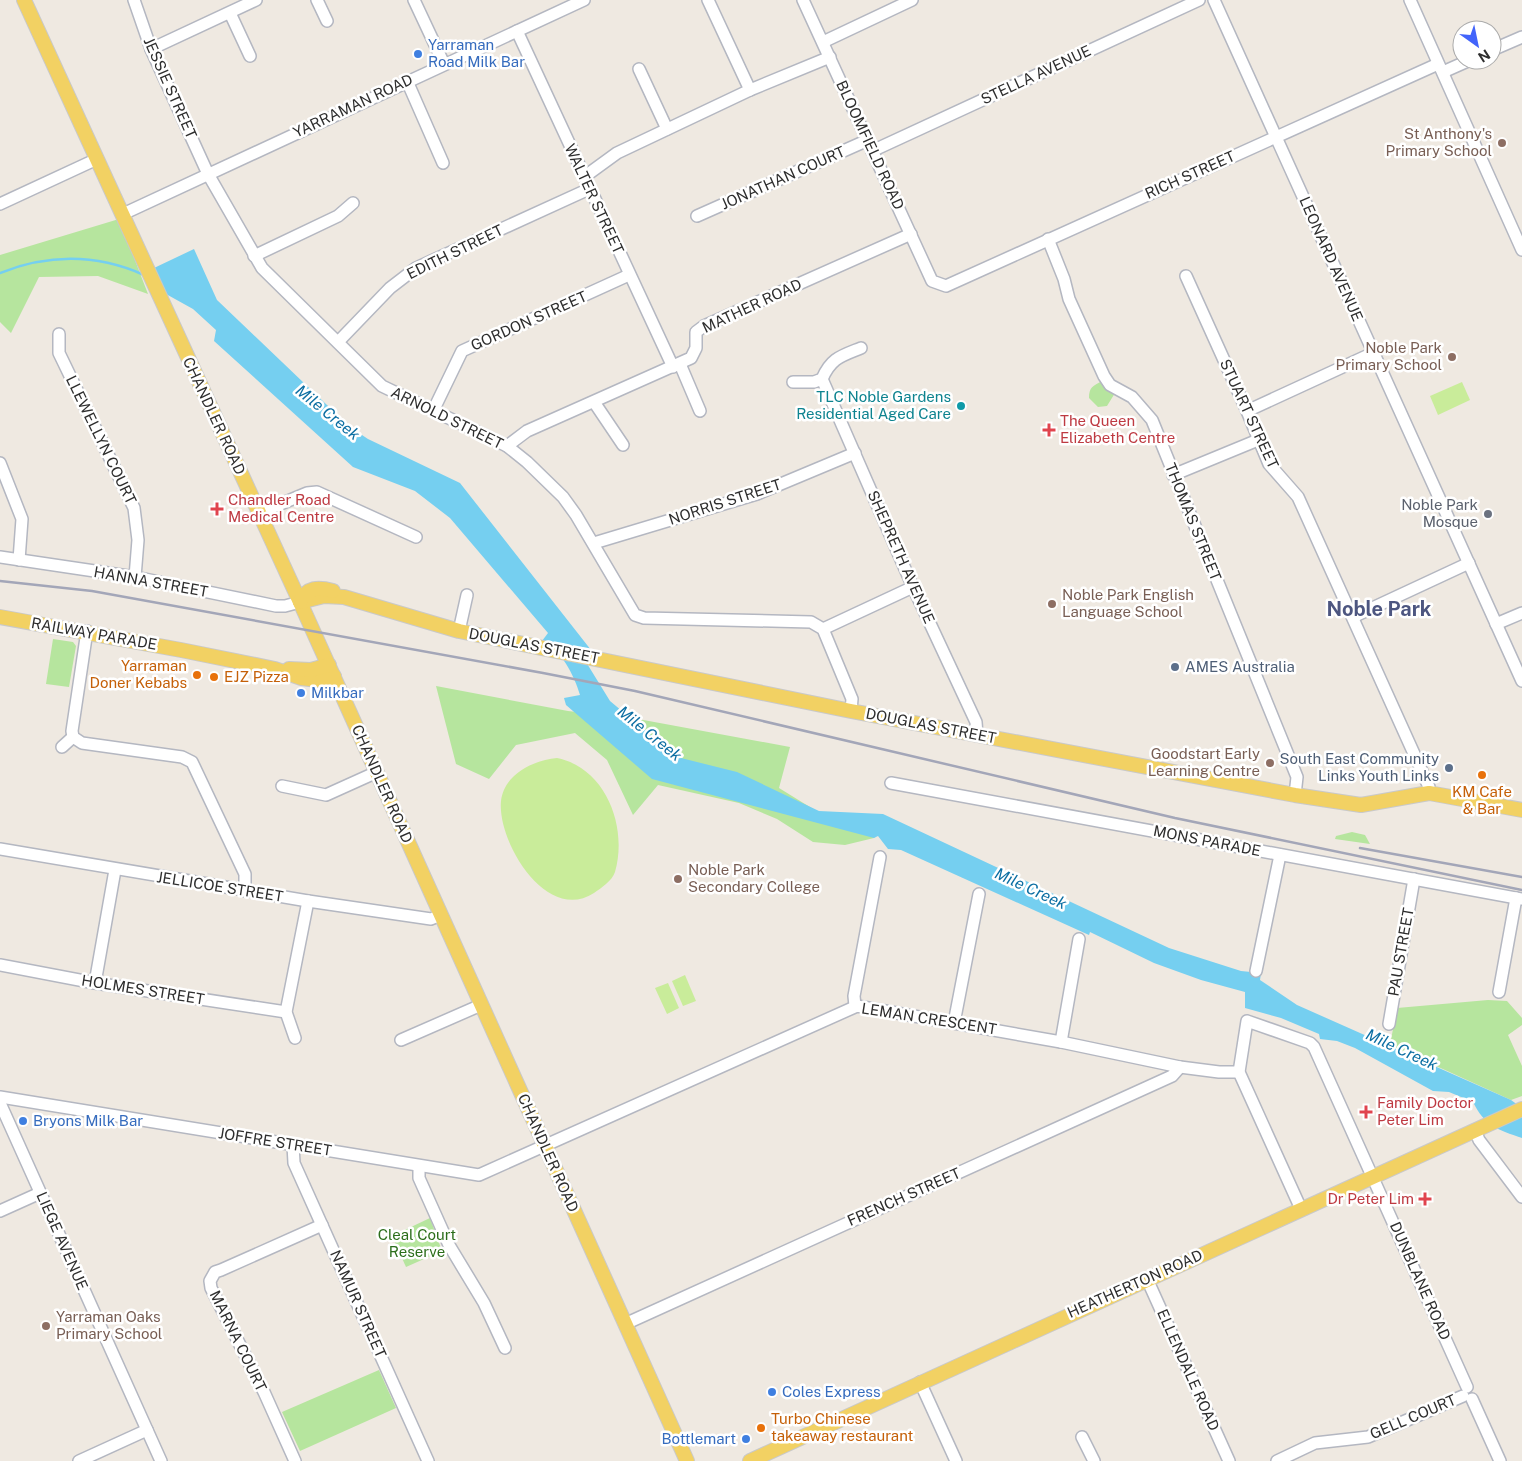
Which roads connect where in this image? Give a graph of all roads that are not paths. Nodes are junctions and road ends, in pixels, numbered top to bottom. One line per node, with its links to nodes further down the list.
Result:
1 (24, 0): 31 (main road, CHANDLER ROAD)
2 (134, 0): 19 (street, JESSIE STREET)
3 (256, 0): 13 (street)
4 (318, 0): 14 (street)
5 (414, 0): 22 (street)
6 (584, 0): 15 (street, YARRAMAN ROAD)
7 (708, 0): 27 (street)
8 (804, 0): 17 (street, BLOOMFIELD ROAD)
9 (912, 0): 17 (street)
10 (1199, 0): 30 (street, STELLA AVENUE)
11 (1214, 0): 29 (street, LEONARD AVENUE)
12 (1410, 0): 24 (street)
13 (230, 12): 19 (street); 20 (street)
14 (327, 21)
15 (517, 31): 22 (street, YARRAMAN ROAD); 34 (street, WALTER STREET)
16 (1522, 37): 18 (street)
17 (822, 42): 21 (street, BLOOMFIELD ROAD)
18 (1502, 46)
19 (151, 49): 33 (street, JESSIE STREET)
20 (250, 56)
21 (830, 57): 27 (street); 30 (street, BLOOMFIELD ROAD)
22 (444, 64): 26 (street, YARRAMAN ROAD)
23 (1452, 65): 24 (street, RICH STREET)
24 (1441, 68): 29 (street, RICH STREET); 42 (street)
25 (639, 69): 28 (street)
26 (407, 81): 32 (street); 33 (street, YARRAMAN ROAD)
27 (750, 90): 28 (street)
28 (667, 129): 34 (street)
29 (1276, 137): 41 (street, RICH STREET); 50 (street, LEONARD AVENUE)
30 (870, 145): 39 (street, JONATHAN COURT); 40 (street, BLOOMFIELD ROAD)
31 (97, 159): 36 (street); 38 (main road, CHANDLER ROAD)
32 (443, 163)
33 (208, 174): 38 (street, YARRAMAN ROAD); 43 (street, ARNOLD STREET)
34 (584, 177): 35 (street, WALTER STREET)
35 (589, 188): 44 (street, WALTER STREET); 48 (street, EDITH STREET)
36 (0, 204)
37 (353, 204): 43 (street)
38 (122, 214): 64 (main road, CHANDLER ROAD)
39 (697, 216)
40 (911, 234): 46 (street, BLOOMFIELD ROAD); 51 (street, MATHER ROAD)
41 (1048, 239): 46 (street, RICH STREET); 63 (street, THOMAS STREET)
42 (1522, 250)
43 (254, 256): 48 (street, ARNOLD STREET)
44 (629, 275): 51 (street, WALTER STREET); 55 (street, GORDON STREET)
45 (1186, 276): 57 (street, STUART STREET)
46 (941, 286)
47 (59, 334): 71 (street, LLEWELLYN COURT)
48 (338, 342): 55 (street, ARNOLD STREET)
49 (861, 348): 52 (street)
50 (1373, 353): 57 (street); 69 (street, LEONARD AVENUE)
51 (676, 366): 54 (street, MATHER ROAD); 56 (street, WALTER STREET)
52 (822, 379): 53 (street); 61 (street, SHEPRETH AVENUE)
53 (793, 382)
54 (594, 402): 59 (street); 60 (street, MATHER ROAD)
55 (432, 411): 60 (street, ARNOLD STREET)
56 (700, 411)
57 (1247, 411): 58 (street, STUART STREET)
58 (1258, 440): 63 (street); 79 (street, STUART STREET)
59 (623, 445)
60 (506, 446): 66 (street, ARNOLD STREET)
61 (855, 453): 66 (street, NORRIS STREET); 72 (street, SHEPRETH AVENUE)
62 (0, 463): 68 (street)
63 (1173, 475): 95 (street, THOMAS STREET)
64 (259, 513): 65 (street); 70 (main road, CHANDLER ROAD)
65 (416, 538)
66 (594, 543): 82 (street, ARNOLD STREET)
67 (0, 557): 68 (street, HANNA STREET)
68 (19, 560): 71 (street, HANNA STREET)
69 (1468, 563): 79 (street); 81 (street, LEONARD AVENUE)
70 (286, 570): 73 (main road, DOUGLAS STREET); 76 (main road, CHANDLER ROAD)
71 (135, 577): 76 (street, HANNA STREET)
72 (913, 587): 82 (street); 88 (street, SHEPRETH AVENUE)
73 (326, 589): 75 (main road, DOUGLAS STREET); 76 (main road)
74 (468, 595): 84 (street)
75 (347, 598): 76 (main road, DOUGLAS STREET); 80 (main road); 84 (main road, DOUGLAS STREET)
76 (300, 602): 80 (main road, CHANDLER ROAD)
77 (1522, 612): 81 (street)
78 (0, 617): 83 (main road, RAILWAY PARADE)
79 (1353, 617): 94 (street, STUART STREET)
80 (308, 619): 85 (main road, CHANDLER ROAD)
81 (1496, 624): 86 (street, LEONARD AVENUE)
82 (823, 629): 87 (street)
83 (87, 631): 85 (main road, RAILWAY PARADE); 89 (street)
84 (459, 631): 87 (main road, DOUGLAS STREET)
85 (331, 670): 91 (main road, CHANDLER ROAD)
86 (1522, 681)
87 (851, 711): 88 (main road, DOUGLAS STREET)
88 (977, 735): 95 (main road, DOUGLAS STREET)
89 (73, 737): 90 (street); 102 (street)
90 (62, 747)
91 (377, 772): 93 (street); 106 (main road, CHANDLER ROAD)
92 (891, 783): 98 (street, MONS PARADE)
93 (282, 786)
94 (1429, 793): 95 (main road, DOUGLAS STREET); 96 (main road, DOUGLAS STREET)
95 (1295, 795)
96 (1522, 810)
97 (0, 850): 100 (street, JELLICOE STREET)
98 (1280, 855): 101 (street, MONS PARADE); 109 (street)
99 (880, 857): 113 (street)
100 (115, 870): 102 (street, JELLICOE STREET); 110 (street)
101 (1414, 879): 104 (street, MONS PARADE); 116 (street, PAU STREET)
102 (245, 891): 105 (street, JELLICOE STREET)
103 (979, 894): 115 (street)
104 (1519, 898): 111 (street)
105 (308, 901): 106 (street, JELLICOE STREET); 114 (street)
106 (441, 915): 112 (main road, CHANDLER ROAD)
107 (1079, 939): 119 (street)
108 (0, 965): 110 (street, HOLMES STREET)
109 (1256, 971)
110 (95, 983): 114 (street, HOLMES STREET)
111 (1499, 992)
112 (482, 1004): 118 (street); 127 (main road, CHANDLER ROAD)
113 (855, 1006): 115 (street, LEMAN CRESCENT); 127 (street, LEMAN CRESCENT)
114 (286, 1012): 117 (street)
115 (954, 1022): 119 (street, LEMAN CRESCENT)
116 (1389, 1024)
117 (295, 1038)
118 (401, 1040)
119 (1061, 1042): 120 (street, LEMAN CRESCENT)
120 (1180, 1067): 121 (street, LEMAN CRESCENT); 136 (street, FRENCH STREET)
121 (1240, 1074): 129 (street, DUNBLANE ROAD); 132 (street)
122 (0, 1097): 126 (street, JOFFRE STREET)
123 (0, 1104): 130 (street, LIEGE AVENUE)
124 (1522, 1109): 125 (main road, HEATHERTON ROAD)
125 (1475, 1130): 129 (main road, HEATHERTON ROAD); 131 (street)
126 (293, 1146): 128 (street, JOFFRE STREET); 134 (street, NAMUR STREET)
127 (545, 1146): 128 (street, JOFFRE STREET); 136 (main road, CHANDLER ROAD)
128 (419, 1166): 137 (street)
129 (1373, 1176): 132 (main road, HEATHERTON ROAD); 139 (street, DUNBLANE ROAD)
130 (40, 1193): 133 (street); 140 (street, LIEGE AVENUE)
131 (1522, 1197)
132 (1301, 1209): 135 (main road, HEATHERTON ROAD)
133 (0, 1211)
134 (322, 1225): 144 (street, MARNA COURT); 145 (street, NAMUR STREET)
135 (1147, 1279): 138 (main road, HEATHERTON ROAD); 150 (street, ELLENDALE ROAD)
136 (625, 1324): 146 (main road, CHANDLER ROAD)
137 (505, 1348)
138 (920, 1382): 147 (main road, HEATHERTON ROAD); 148 (street)
139 (1467, 1394): 151 (street, GELL COURT); 152 (street, DUNBLANE ROAD)
140 (147, 1430): 142 (street); 143 (street, LIEGE AVENUE)
141 (1082, 1437): 149 (street)
142 (79, 1461)
143 (161, 1461)
144 (294, 1461)
145 (428, 1461)
146 (687, 1461)
147 (750, 1461)
148 (956, 1461)
149 (1094, 1461)
150 (1229, 1461)
151 (1277, 1461)
152 (1500, 1461)

